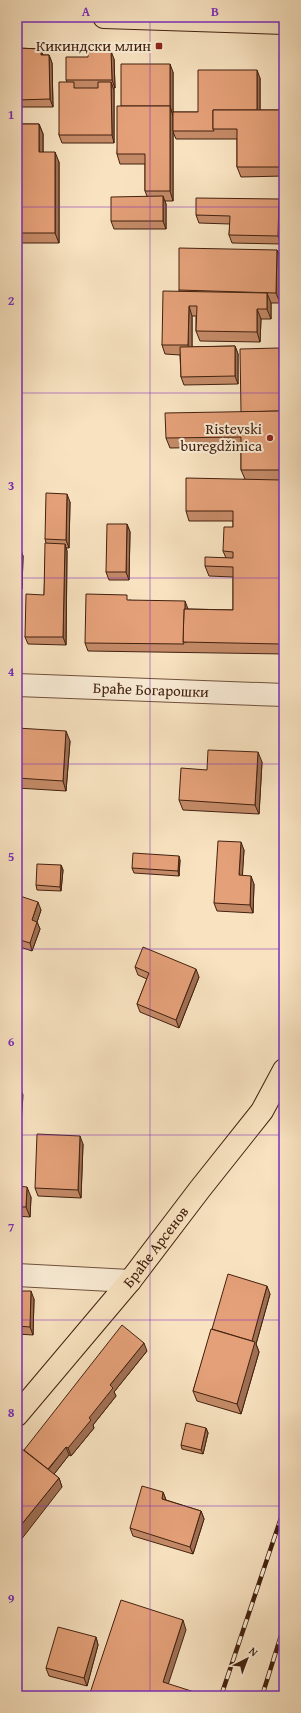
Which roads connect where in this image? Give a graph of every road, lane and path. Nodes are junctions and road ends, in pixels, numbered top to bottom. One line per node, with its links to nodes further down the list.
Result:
1 (104, 17): 2 (main road)
2 (284, 23)
3 (17, 685): 4 (street, Браће Богарошки)
4 (284, 695)
5 (284, 1070): 7 (main road, Браће Арсенов)
6 (17, 1275): 7 (street)
7 (130, 1281): 8 (main road, Браће Арсенов)
8 (17, 1415)

